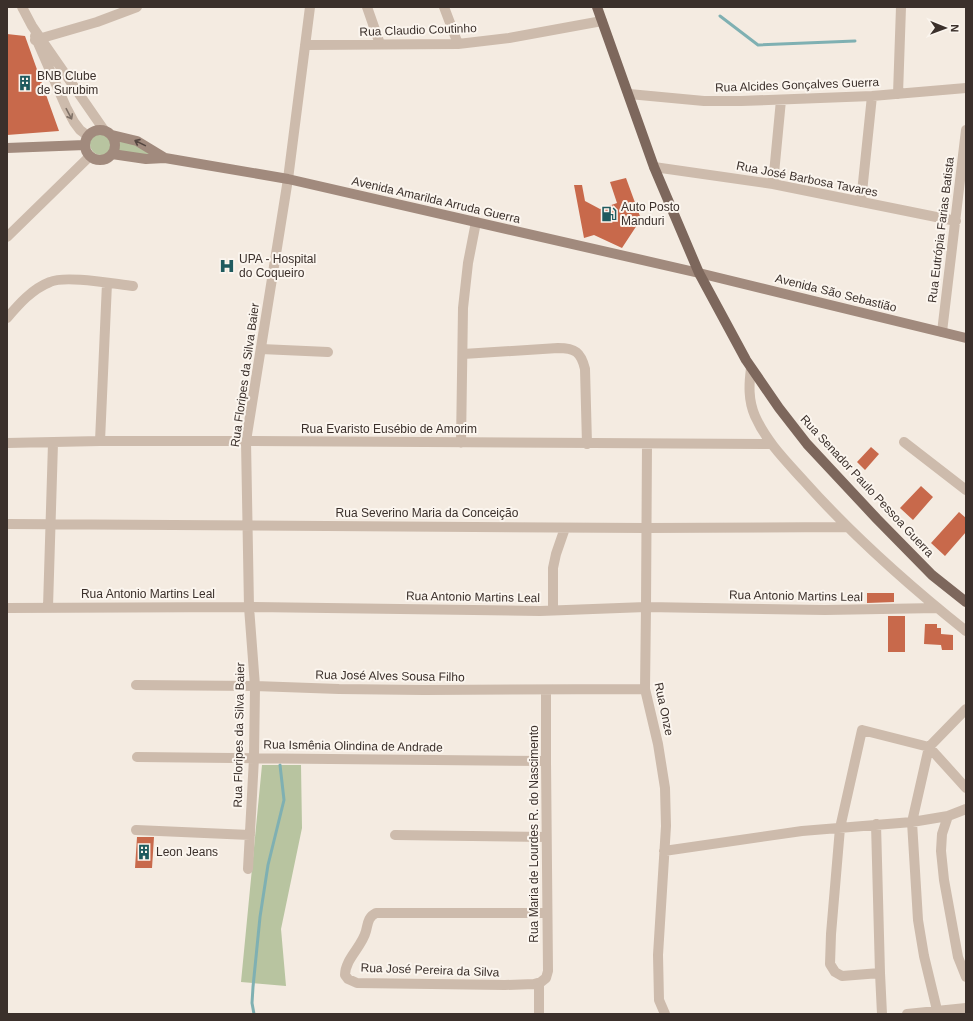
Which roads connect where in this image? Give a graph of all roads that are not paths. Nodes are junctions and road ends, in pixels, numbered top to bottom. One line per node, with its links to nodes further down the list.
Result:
1 (22, 7): 9 (street)
2 (137, 7): 9 (street)
3 (310, 7): 12 (street, Rua Floripes da Silva Baier)
4 (367, 7): 10 (street)
5 (444, 7): 11 (street)
6 (597, 7): 8 (main road, Rua Senador Paulo Pessoa Guerra)
7 (901, 7): 15 (street)
8 (602, 21): 11 (street, Rua Claudio Coutinho); 14 (main road, Rua Senador Paulo Pessoa Guerra)
9 (38, 39): 19 (street); 20 (street, one-way to 20)
10 (380, 44): 11 (street, Rua Claudio Coutinho); 12 (street, Rua Claudio Coutinho)
11 (458, 44)
12 (305, 45): 26 (street, Rua Floripes da Silva Baier)
13 (966, 88): 15 (street, Rua Alcides Gonçalves Guerra)
14 (629, 94): 17 (street, Rua Alcides Gonçalves Guerra); 25 (main road, Rua Senador Paulo Pessoa Guerra)
15 (898, 94): 16 (street, Rua Alcides Gonçalves Guerra)
16 (872, 96): 17 (street, Rua Alcides Gonçalves Guerra); 28 (street)
17 (781, 100): 27 (street)
18 (966, 130): 29 (street, Rua Eutrópia Farias Batista)
19 (108, 132): 20 (main road); 22 (main road); 24 (main road, one-way to 19)
20 (86, 140): 21 (main road); 23 (main road)
21 (7, 148)
22 (112, 154): 23 (main road); 24 (main road)
23 (90, 156): 31 (street)
24 (165, 158): 26 (main road, Avenida Amarilda Arruda Guerra)
25 (654, 167): 27 (street, Rua José Barbosa Tavares); 32 (main road, Rua Senador Paulo Pessoa Guerra)
26 (288, 179): 30 (main road, Avenida Amarilda Arruda Guerra); 38 (street, Rua Floripes da Silva Baier)
27 (773, 184): 28 (street, Rua José Barbosa Tavares)
28 (861, 202): 29 (street, Rua José Barbosa Tavares)
29 (956, 221): 36 (street, Rua Eutrópia Farias Batista)
30 (476, 222): 32 (main road, Avenida Amarilda Arruda Guerra); 40 (street)
31 (7, 237)
32 (699, 273): 36 (main road, Avenida São Sebastião); 41 (main road, Rua Senador Paulo Pessoa Guerra)
33 (107, 284): 34 (street); 35 (street); 42 (street)
34 (134, 286)
35 (7, 318)
36 (942, 332): 37 (main road, Avenida São Sebastião)
37 (966, 338)
38 (261, 349): 39 (street); 43 (street, Rua Floripes da Silva Baier)
39 (328, 352)
40 (463, 354): 47 (street); 48 (street)
41 (751, 368): 50 (street); 58 (main road, Rua Senador Paulo Pessoa Guerra)
42 (100, 441): 43 (street, Rua Evaristo Eusébio de Amorim); 46 (street, Rua Evaristo Eusébio de Amorim)
43 (246, 441): 47 (street, Rua Evaristo Eusébio de Amorim); 54 (street, Rua Floripes da Silva Baier)
44 (904, 442): 51 (street)
45 (7, 443): 46 (street, Rua Evaristo Eusébio de Amorim)
46 (53, 443): 53 (street)
47 (461, 443): 48 (street, Rua Evaristo Eusébio de Amorim)
48 (587, 444): 49 (street, Rua Evaristo Eusébio de Amorim)
49 (647, 444): 50 (street, Rua Evaristo Eusébio de Amorim); 57 (street, Rua Onze)
50 (770, 444): 55 (street)
51 (966, 490)
52 (7, 524): 53 (street, Rua Severino Maria da Conceição)
53 (51, 524): 54 (street, Rua Severino Maria da Conceição); 59 (street)
54 (248, 525): 56 (street, Rua Severino Maria da Conceição); 60 (street, Rua Floripes da Silva Baier)
55 (847, 527): 57 (street, Rua Severino Maria da Conceição); 63 (street)
56 (565, 528): 57 (street, Rua Severino Maria da Conceição); 64 (street)
57 (646, 528): 61 (street, Rua Onze)
58 (966, 602)
59 (48, 607): 60 (street, Rua Antonio Martins Leal); 62 (street, Rua Antonio Martins Leal)
60 (248, 607): 64 (street, Rua Antonio Martins Leal); 67 (street, Rua Floripes da Silva Baier)
61 (646, 607): 63 (street, Rua Antonio Martins Leal); 64 (street, Rua Antonio Martins Leal); 68 (street, Rua Onze)
62 (7, 608)
63 (938, 608): 65 (street)
64 (552, 610)
65 (966, 631)
66 (136, 685): 67 (street, Rua José Alves Sousa Filho)
67 (255, 686): 69 (street, Rua José Alves Sousa Filho); 73 (street, Rua Floripes da Silva Baier)
68 (645, 689): 69 (street, Rua José Alves Sousa Filho); 85 (street, Rua Onze)
69 (546, 690): 74 (street, Rua Maria de Lourdes R. do Nascimento)
70 (966, 709): 71 (street)
71 (929, 747): 75 (street); 78 (street); 80 (street)
72 (137, 757): 73 (street, Rua Ismênia Olindina de Andrade)
73 (254, 758): 74 (street, Rua Ismênia Olindina de Andrade); 82 (street, Rua Floripes da Silva Baier)
74 (546, 761): 84 (street, Rua Maria de Lourdes R. do Nascimento)
75 (966, 788)
76 (966, 809): 77 (street)
77 (948, 816): 78 (street); 89 (street)
78 (912, 822): 79 (street); 92 (street)
79 (876, 824): 80 (street); 88 (street)
80 (840, 828): 85 (street); 88 (street)
81 (136, 830): 82 (street)
82 (250, 835): 86 (street, Rua Floripes da Silva Baier)
83 (395, 835): 84 (street)
84 (546, 837): 87 (street, Rua Maria de Lourdes R. do Nascimento)
85 (664, 851): 94 (street, Rua Onze)
86 (248, 869)
87 (547, 913): 90 (street, Rua Maria de Lourdes R. do Nascimento); 90 (street, Rua José Pereira da Silva)
88 (880, 973): 95 (street)
89 (966, 977)
90 (543, 980): 93 (street, Rua Maria de Lourdes R. do Nascimento)
91 (966, 1008): 92 (street)
92 (937, 1010): 96 (street)
93 (539, 1014)
94 (665, 1014)
95 (882, 1014)
96 (907, 1014)

